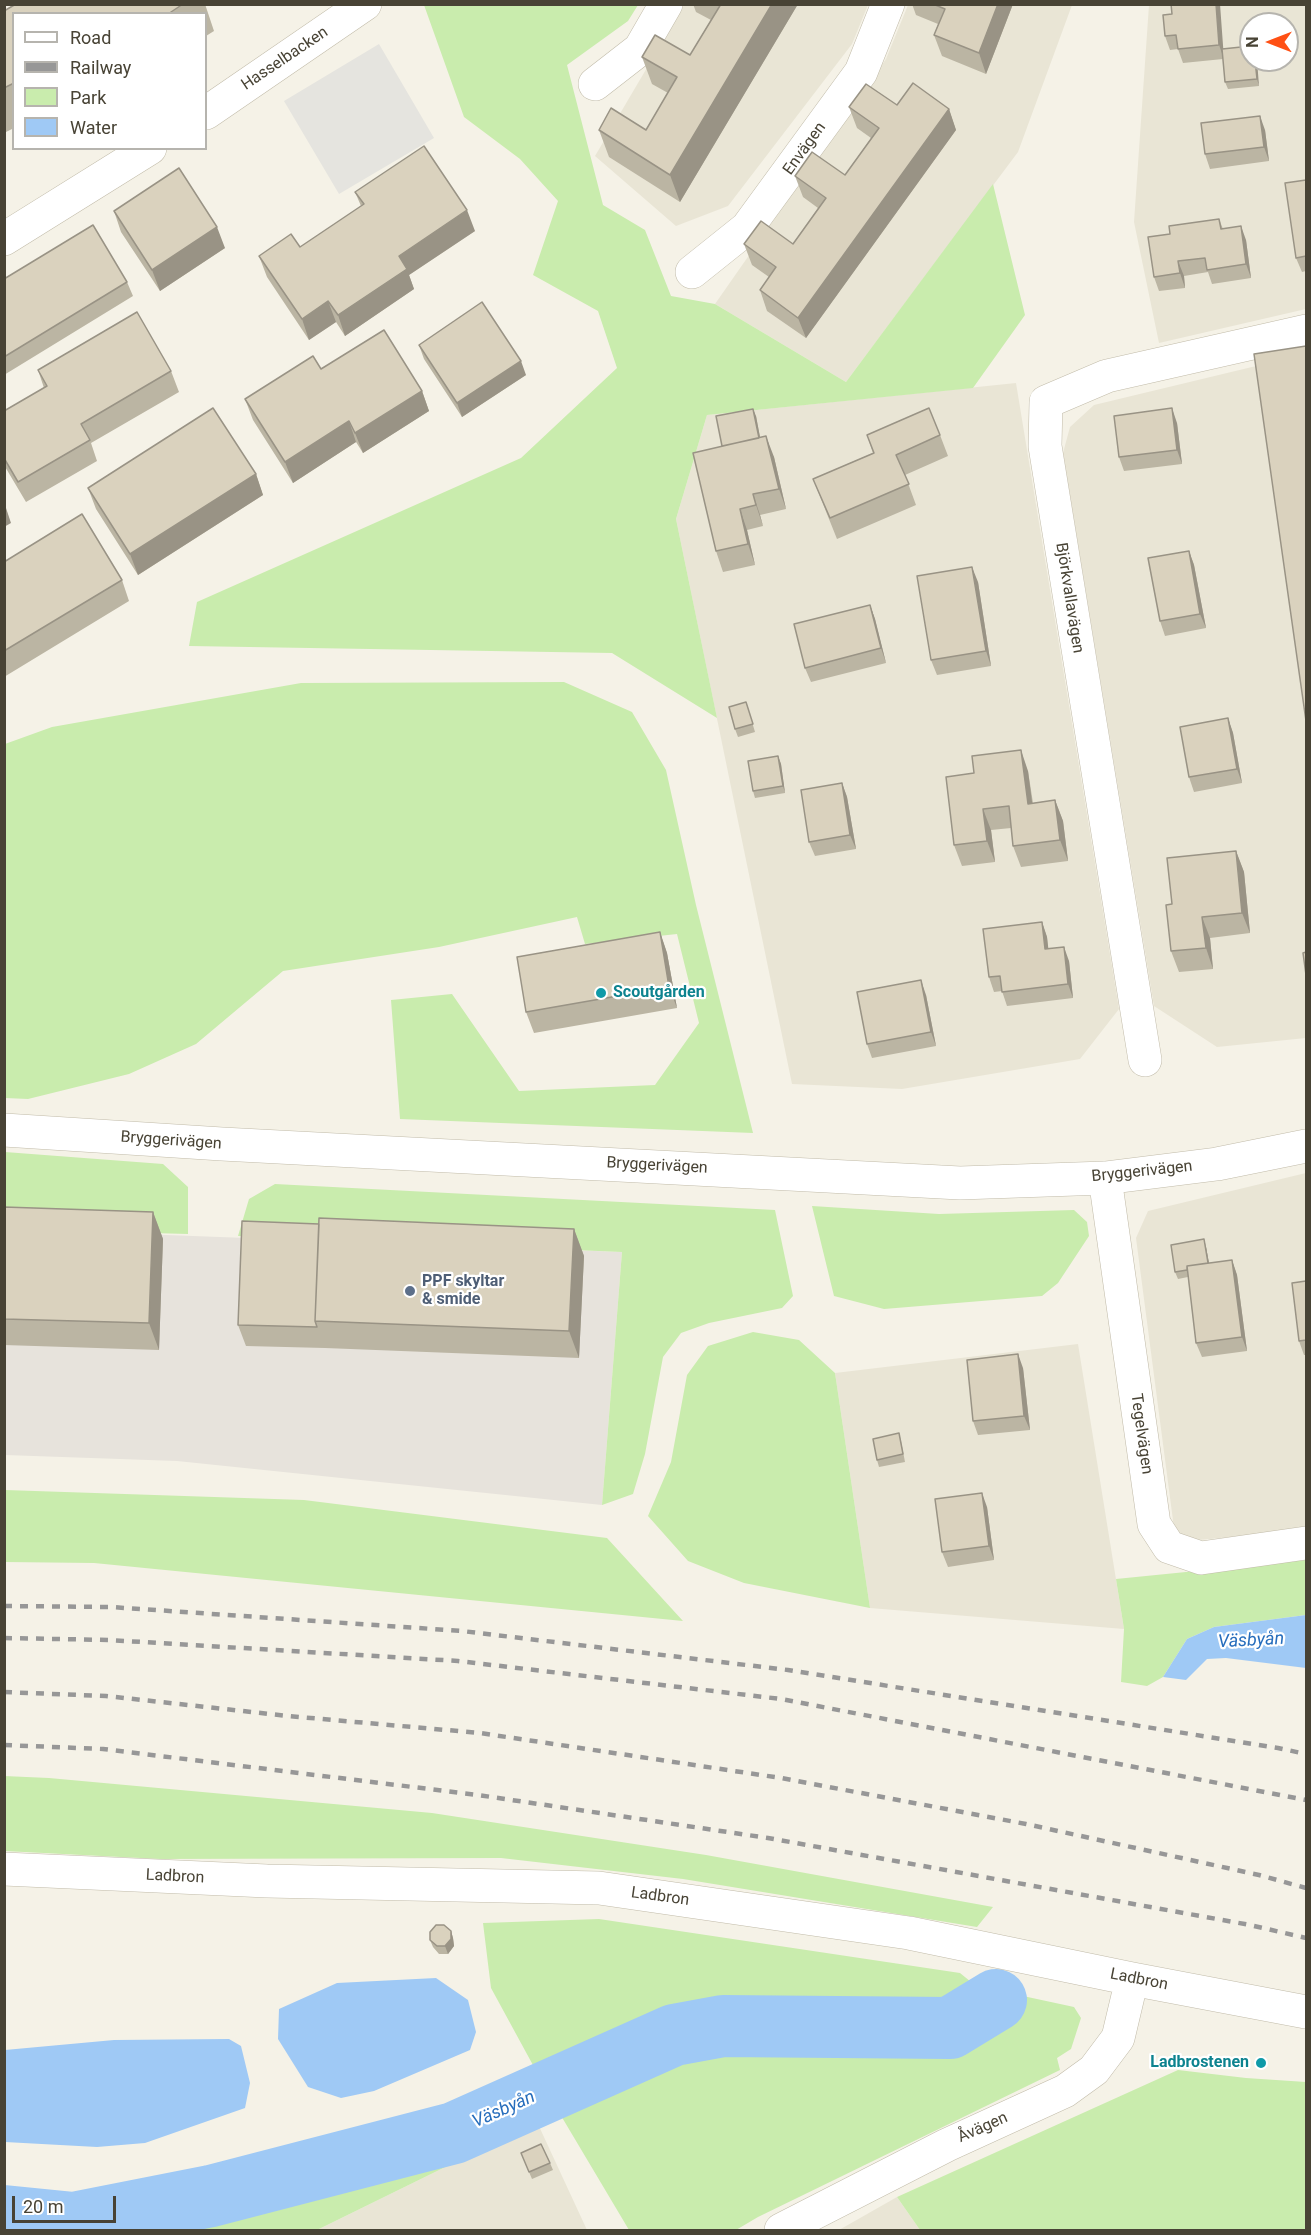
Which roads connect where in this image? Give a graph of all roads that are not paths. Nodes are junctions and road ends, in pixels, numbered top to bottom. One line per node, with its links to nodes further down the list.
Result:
1 (365, 4): 5 (street, Hasselbacken)
2 (666, 4): 4 (street)
3 (888, 4): 8 (street, Envägen)
4 (595, 84)
5 (207, 112)
6 (147, 150): 7 (street)
7 (4, 239)
8 (692, 272)
9 (1306, 332): 10 (street, Björkvallavägen)
10 (1145, 1060)
11 (4, 1130): 13 (street, Bryggerivägen)
12 (1306, 1146): 13 (street, Bryggerivägen)
13 (1105, 1178): 14 (street, Tegelvägen)
14 (1306, 1544)
15 (4, 1869): 16 (street, Ladbron)
16 (1132, 1979): 17 (street, Ladbron); 18 (street, Åvägen)
17 (1306, 2012)
18 (781, 2230)

